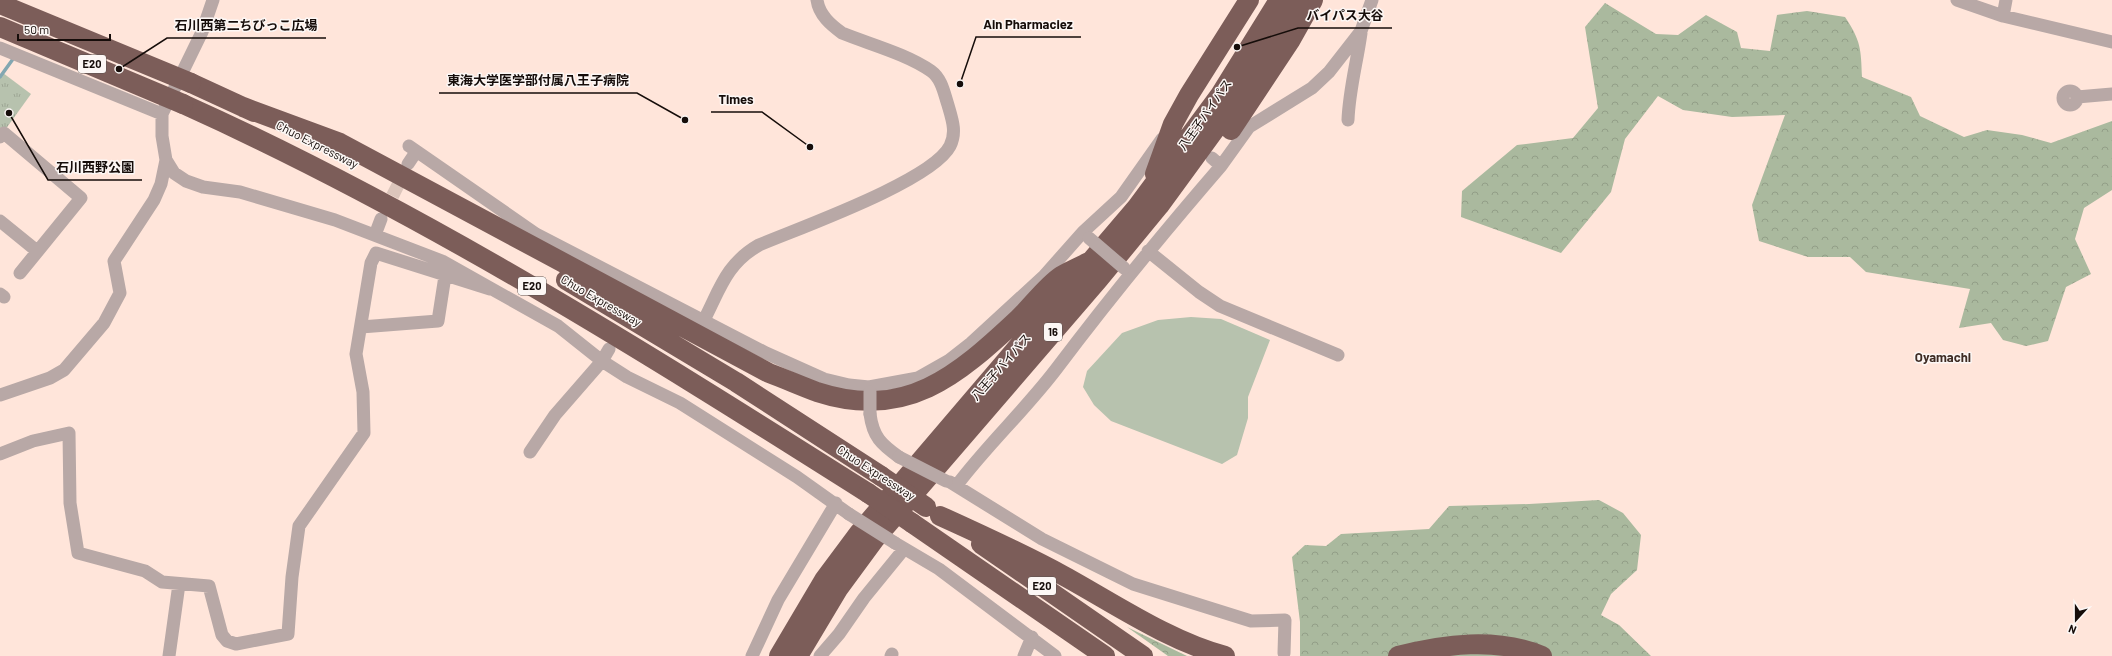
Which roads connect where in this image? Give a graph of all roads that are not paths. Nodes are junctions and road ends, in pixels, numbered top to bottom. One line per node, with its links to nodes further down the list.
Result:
1 (213, 0): 20 (street)
2 (817, 0): 40 (street)
3 (1249, 0): 22 (highway)
4 (1279, 0): 14 (highway, 八王子バイパス / 16)
5 (1297, 0): 27 (highway, 八王子バイパス / 16)
6 (1313, 0): 25 (highway, 16)
7 (1372, 0): 13 (street)
8 (1957, 0): 11 (street)
9 (2006, 0): 11 (street)
10 (0, 4): 19 (highway, Chuo Expressway / E20, bridge)
11 (1996, 9): 15 (street)
12 (0, 27): 63 (highway, Chuo Expressway / E20, bridge)
13 (1361, 31): 21 (street); 25 (street)
14 (1260, 32): 22 (highway); 28 (highway, 八王子バイパス / 16)
15 (2112, 42)
16 (0, 48): 20 (street)
17 (2112, 94): 18 (street)
18 (2077, 97)
19 (243, 107): 35 (highway); 51 (highway, Chuo Expressway / E20, bridge)
20 (162, 114): 24 (street)
21 (1348, 120)
22 (1173, 124): 28 (highway); 32 (street)
23 (0, 137): 33 (street)
24 (166, 160): 31 (street); 46 (street)
25 (1216, 162): 27 (highway, 16); 34 (street)
26 (408, 164): 40 (street)
27 (1159, 206): 59 (highway, 八王子バイパス / 16)
28 (1137, 207): 35 (highway, 八王子バイパス / 16)
29 (381, 219): 31 (street)
30 (0, 221): 33 (street)
31 (375, 235): 39 (street)
32 (1086, 235): 36 (street, bridge); 45 (street)
33 (37, 251): 37 (street)
34 (1148, 251): 36 (street); 43 (street)
35 (1093, 260): 58 (highway, 八王子バイパス / 16)
36 (1127, 271): 49 (street)
37 (20, 273)
38 (445, 276): 39 (street); 41 (street); 41 (street)
39 (490, 289): 44 (street)
40 (704, 320): 45 (street)
41 (361, 327): 53 (street)
42 (609, 349): 44 (street)
43 (1338, 354)
44 (602, 361): 47 (street); 50 (street)
45 (869, 389): 49 (street, bridge)
46 (0, 396)
47 (530, 452)
48 (0, 454): 53 (street)
49 (952, 483): 55 (street)
50 (836, 503): 52 (street, bridge); 57 (street)
51 (933, 511): 64 (highway, Chuo Expressway / E20); 65 (highway)
52 (900, 546): 54 (street); 60 (street)
53 (179, 584): 56 (street)
54 (1032, 637): 61 (street); 62 (street)
55 (1284, 653)
56 (169, 656)
57 (752, 656)
58 (779, 656)
59 (798, 656)
60 (820, 656)
61 (1024, 656)
62 (1055, 656)
63 (1105, 656)
64 (1142, 656)
65 (1225, 656)
66 (1398, 656): 67 (highway)
67 (1542, 656)

